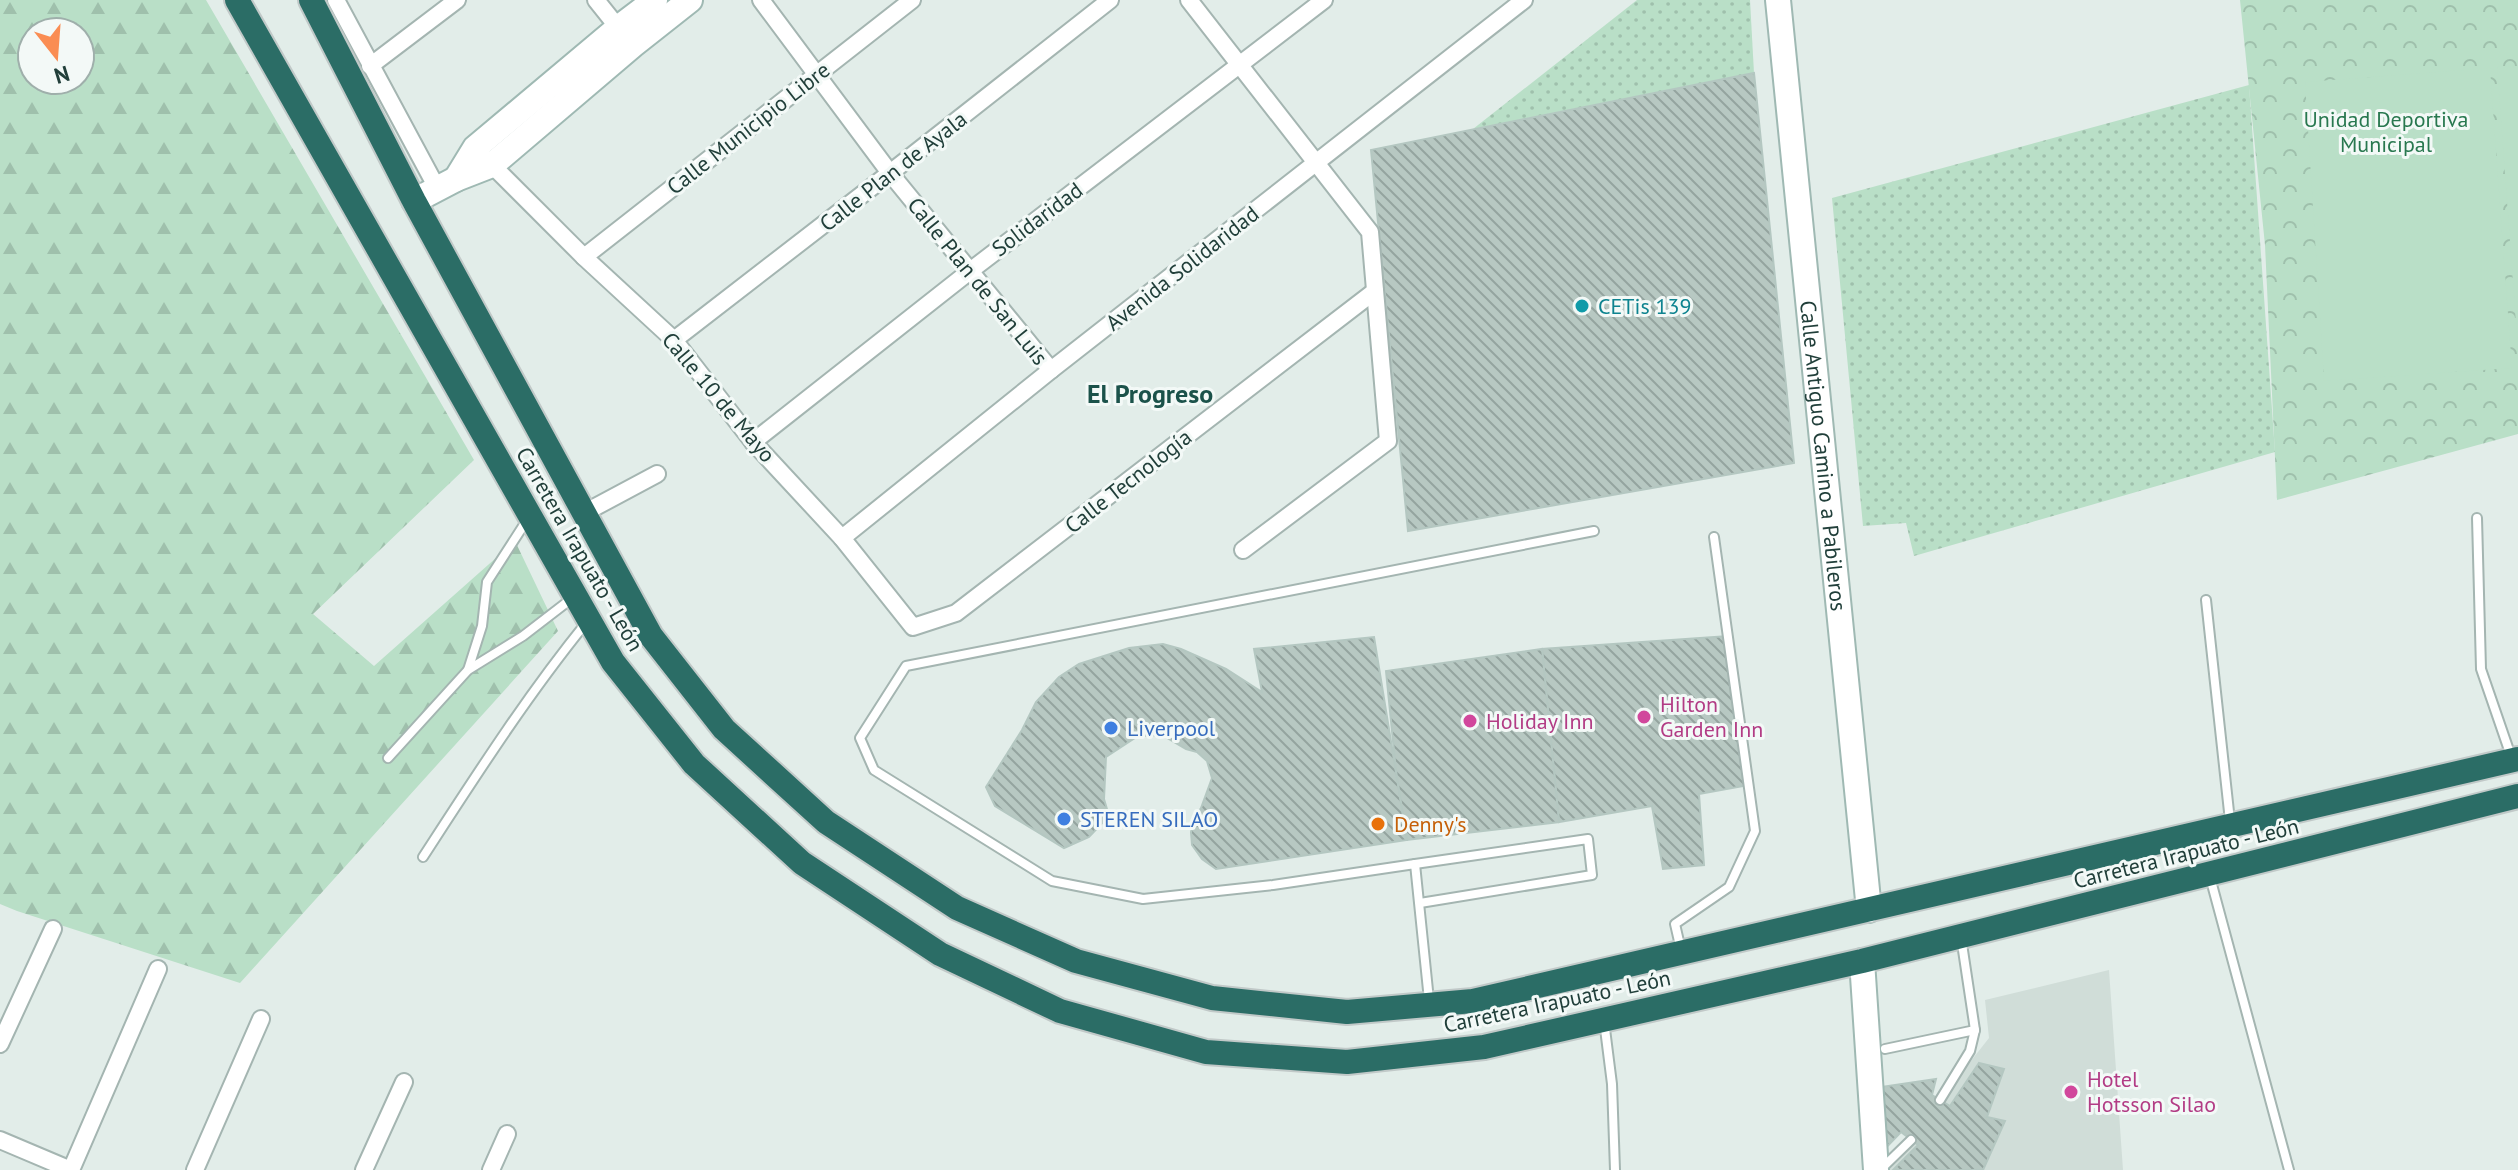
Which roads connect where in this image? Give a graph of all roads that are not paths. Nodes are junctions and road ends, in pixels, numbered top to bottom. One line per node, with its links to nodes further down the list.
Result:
1 (237, 0): 32 (highway, Carretera Irapuato - León)
2 (311, 0): 23 (highway, Carretera Irapuato - León)
3 (336, 0): 17 (street)
4 (457, 0): 17 (street)
5 (596, 0): 15 (street)
6 (655, 0): 15 (street)
7 (690, 0): 15 (street)
8 (761, 0): 18 (street, Calle Plan de San Luis)
9 (912, 0): 18 (street, Calle Municipio Libre)
10 (1110, 0): 21 (street, Calle Plan de Ayala)
11 (1189, 0): 16 (street)
12 (1324, 0): 16 (street, Solidaridad)
13 (1524, 0): 20 (street, Avenida Solidaridad)
14 (1778, 0): 51 (street, Calle Antiguo Camino a Pabileros)
15 (626, 36): 19 (street)
16 (1240, 65): 20 (street); 25 (street, Solidaridad)
17 (370, 66): 22 (street)
18 (816, 74): 21 (street, Calle Plan de San Luis); 24 (street, Calle Municipio Libre)
19 (484, 157): 22 (street); 24 (street, Calle 10 de Mayo)
20 (1316, 163): 26 (street); 28 (street, Avenida Solidaridad)
21 (890, 173): 25 (street, Calle Plan de San Luis); 27 (street, Calle Plan de Ayala)
22 (446, 184): 23 (street)
23 (414, 201): 31 (highway, Carretera Irapuato - León)
24 (584, 257): 27 (street, Calle 10 de Mayo)
25 (970, 271): 28 (street, Calle Plan de San Luis); 29 (street, Solidaridad)
26 (1375, 291): 37 (street); 41 (street, Calle Tecnología)
27 (674, 340): 29 (street, Calle 10 de Mayo)
28 (1051, 370): 36 (street, Avenida Solidaridad)
29 (753, 442): 36 (street, Calle 10 de Mayo)
30 (657, 474): 31 (street)
31 (584, 513): 57 (highway, Carretera Irapuato - León)
32 (530, 516): 38 (highway, Carretera Irapuato - León); 42 (lane)
33 (2477, 518): 44 (lane)
34 (1594, 531): 48 (lane)
35 (1714, 537): 54 (lane)
36 (842, 538): 41 (street, Calle 10 de Mayo)
37 (1243, 550)
38 (575, 596): 40 (highway, Carretera Irapuato - León); 42 (lane)
39 (2206, 600): 46 (lane)
40 (589, 620): 47 (lane); 59 (highway, Carretera Irapuato - León)
41 (913, 627)
42 (468, 670): 43 (lane)
43 (388, 758)
44 (2515, 759): 46 (highway, Carretera Irapuato - León)
45 (2518, 796): 49 (highway, Carretera Irapuato - León)
46 (2230, 826): 51 (highway, Carretera Irapuato - León)
47 (423, 857)
48 (1415, 864): 50 (lane); 50 (lane)
49 (2209, 874): 53 (highway, Carretera Irapuato - León); 74 (lane)
50 (1420, 903): 57 (lane)
51 (1869, 910): 54 (highway, Carretera Irapuato - León)
52 (53, 929): 61 (street)
53 (1961, 936): 55 (highway, Carretera Irapuato - León); 60 (lane)
54 (1682, 953): 57 (highway, Carretera Irapuato - León)
55 (1862, 961): 59 (highway, Carretera Irapuato - León); 73 (street)
56 (158, 969): 68 (street)
57 (1430, 1005)
58 (261, 1019): 69 (street)
59 (1604, 1020): 72 (lane)
60 (1975, 1030): 62 (lane); 64 (lane)
61 (0, 1044)
62 (1885, 1049)
63 (404, 1082): 70 (street)
64 (1940, 1100)
65 (507, 1134): 71 (street)
66 (0, 1140): 68 (street)
67 (1911, 1140): 73 (lane)
68 (71, 1170)
69 (195, 1170)
70 (364, 1170)
71 (491, 1170)
72 (1615, 1170)
73 (1878, 1170)
74 (2289, 1170)

